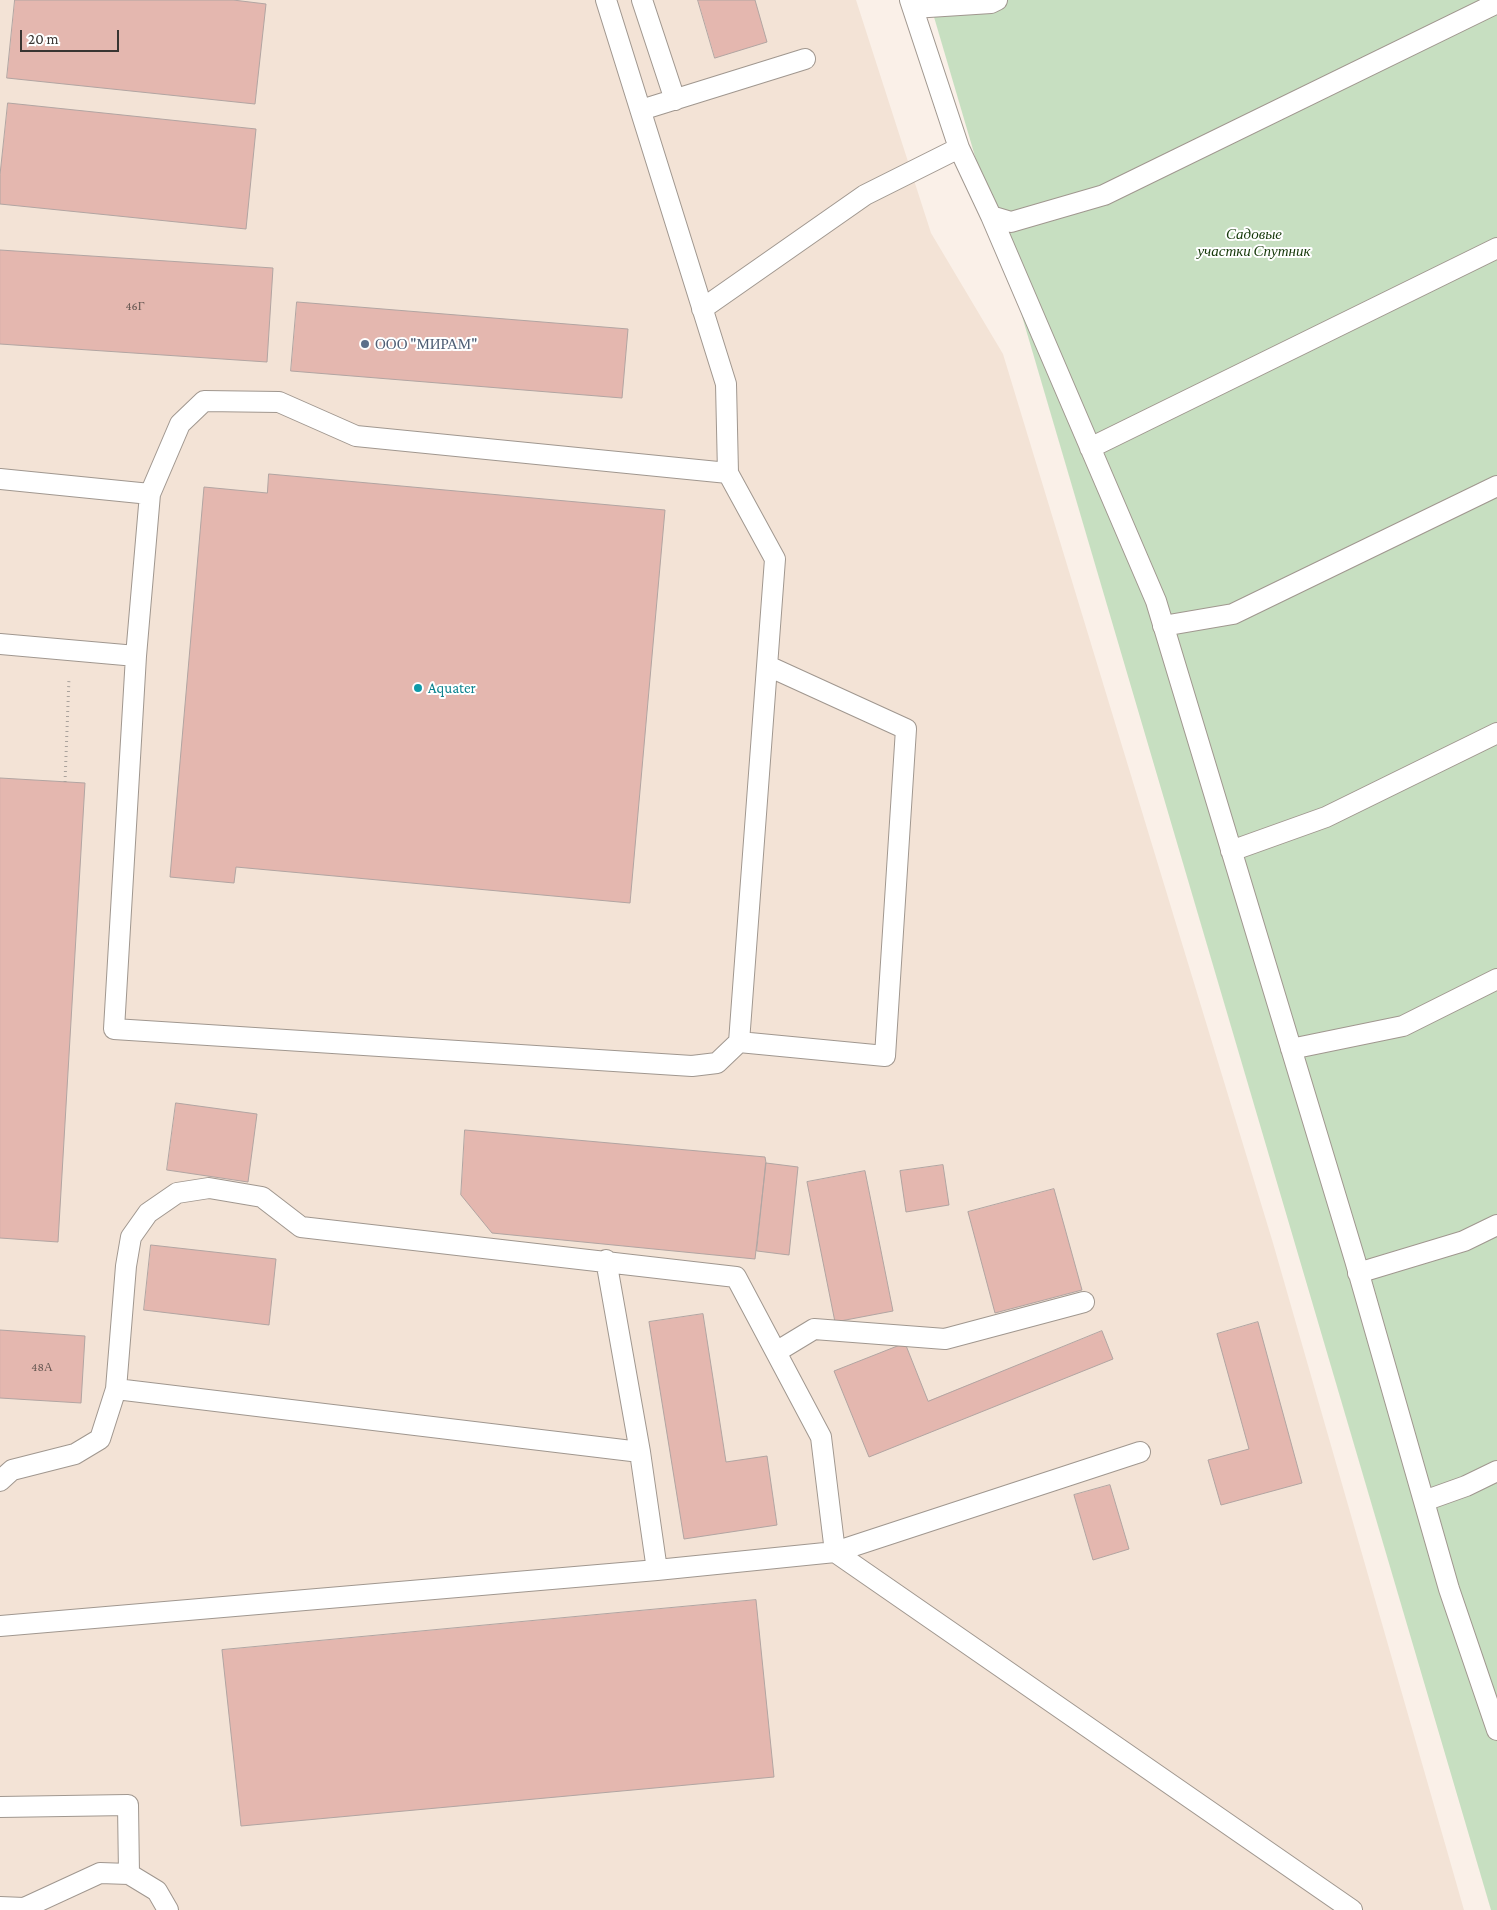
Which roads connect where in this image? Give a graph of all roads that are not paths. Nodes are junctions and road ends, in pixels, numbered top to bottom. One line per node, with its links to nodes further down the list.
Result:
1 (606, 0): 8 (lane)
2 (642, 0): 7 (lane)
3 (997, 0): 5 (lane)
4 (1497, 3): 10 (lane)
5 (912, 4): 9 (lane)
6 (804, 60): 7 (lane)
7 (675, 100): 8 (lane)
8 (641, 110): 12 (lane)
9 (959, 148): 10 (lane); 12 (lane)
10 (991, 216): 13 (lane)
11 (1497, 248): 13 (lane)
12 (702, 309): 14 (lane)
13 (1090, 448): 18 (lane)
14 (728, 473): 17 (lane); 21 (lane)
15 (0, 479): 17 (lane)
16 (1497, 486): 18 (lane)
17 (150, 494): 20 (lane)
18 (1164, 626): 23 (lane)
19 (0, 644): 20 (lane)
20 (136, 656): 25 (lane)
21 (768, 666): 25 (lane); 25 (lane)
22 (1497, 733): 23 (lane)
23 (1232, 850): 26 (lane)
24 (1497, 979): 26 (lane)
25 (739, 1042)
26 (1291, 1049): 29 (lane)
27 (1497, 1225): 29 (lane)
28 (606, 1260): 31 (lane); 32 (lane); 33 (lane)
29 (1358, 1272): 37 (lane)
30 (1084, 1302): 31 (lane)
31 (776, 1352): 38 (lane)
32 (116, 1389): 33 (lane); 36 (lane)
33 (640, 1452): 39 (lane)
34 (1140, 1452): 38 (lane)
35 (1497, 1471): 37 (lane)
36 (0, 1481)
37 (1424, 1501): 41 (lane)
38 (834, 1552): 39 (lane); 46 (lane)
39 (657, 1570): 40 (lane)
40 (0, 1626)
41 (1497, 1730)
42 (0, 1807): 43 (lane)
43 (129, 1874): 44 (lane); 45 (lane)
44 (0, 1907)
45 (168, 1910)
46 (1352, 1910)

